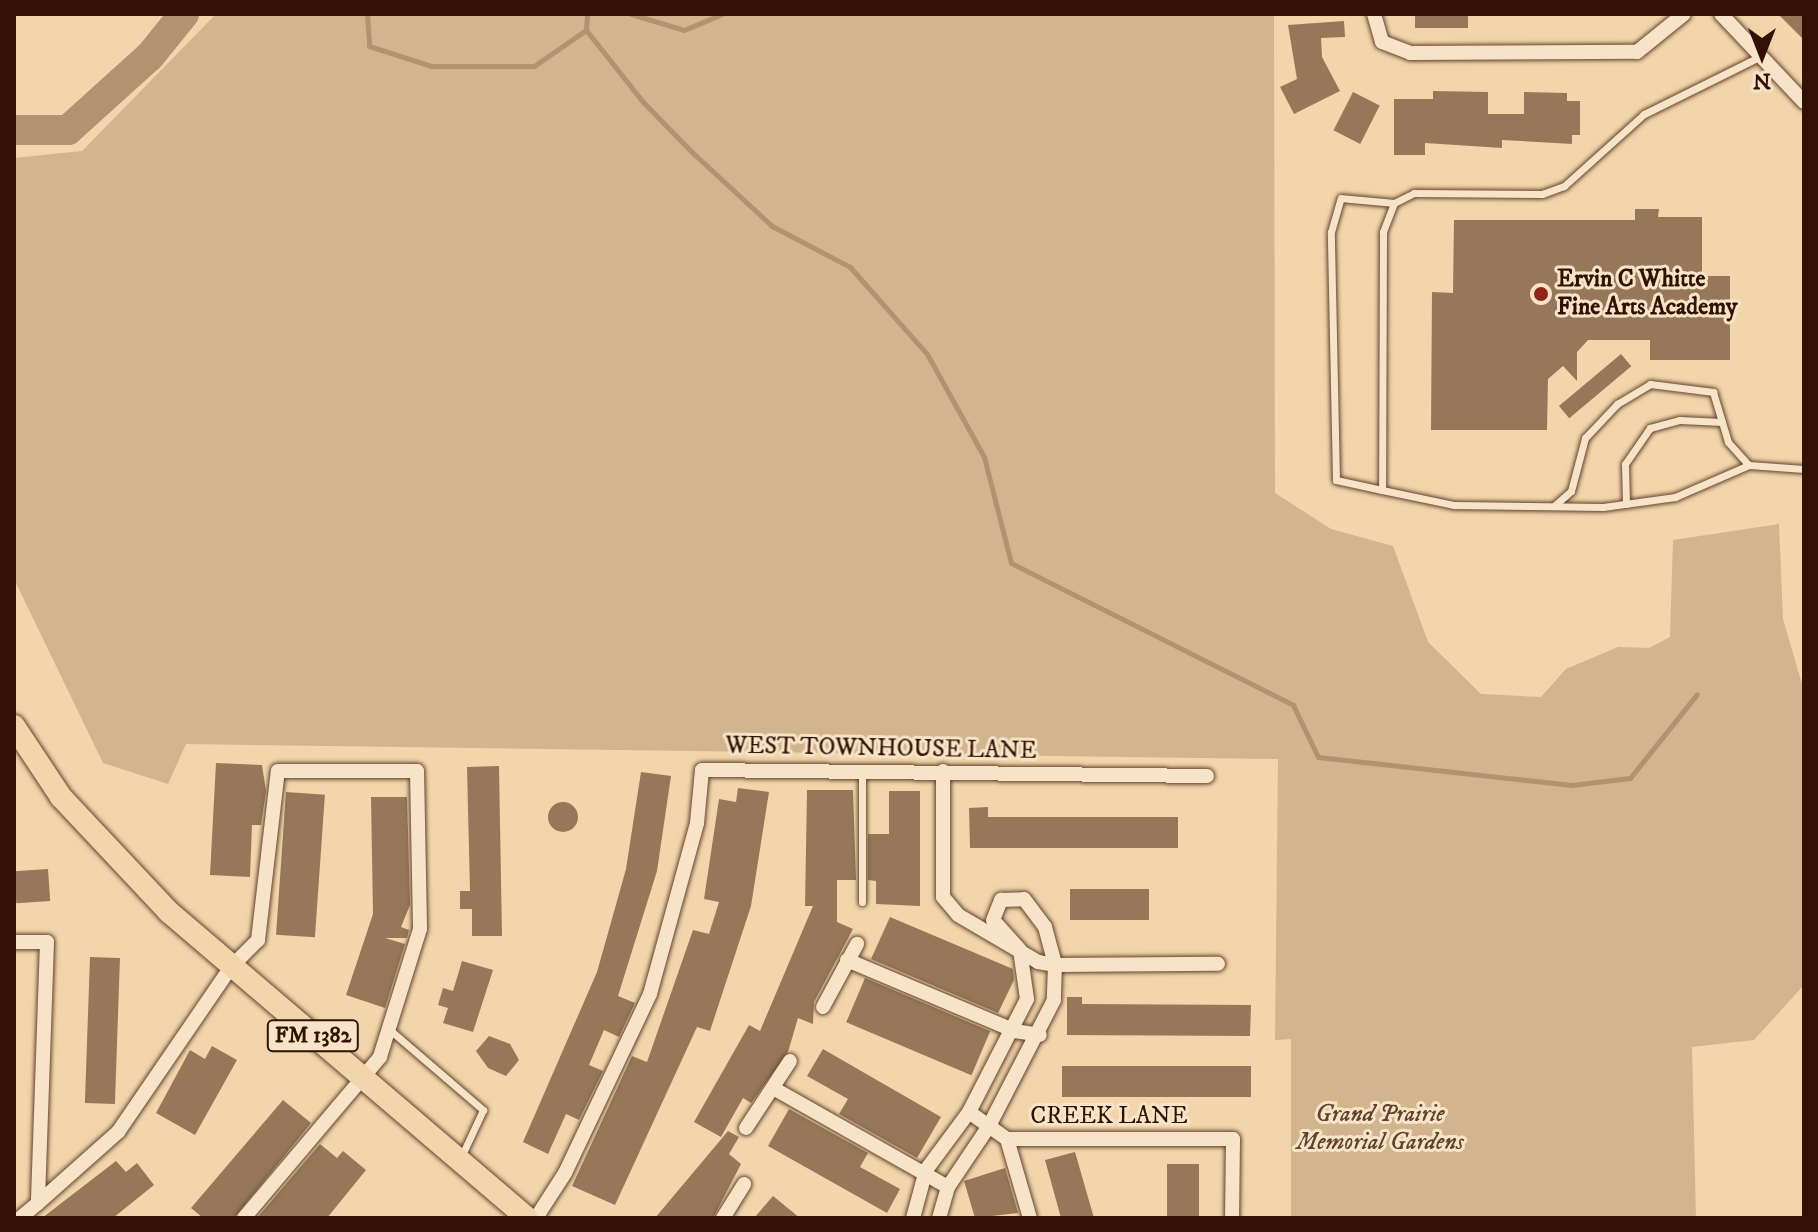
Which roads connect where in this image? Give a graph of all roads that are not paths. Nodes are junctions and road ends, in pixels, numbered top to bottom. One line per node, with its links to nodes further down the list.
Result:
1 (1374, 14): 2 (street)
2 (1684, 14)
3 (1725, 15): 4 (street)
4 (1761, 56): 5 (street); 6 (lane)
5 (1804, 102)
6 (1394, 203): 10 (lane); 10 (lane)
7 (1722, 422): 8 (lane); 11 (lane); 12 (lane)
8 (1749, 465): 9 (lane); 11 (lane)
9 (1804, 469)
10 (1382, 490): 12 (lane)
11 (1626, 504): 12 (lane)
12 (1554, 506)
13 (14, 726): 24 (main road, FM 1382)
14 (862, 770): 15 (street, WEST TOWNHOUSE LANE); 17 (lane); 44 (street, WEST TOWNHOUSE LANE)
15 (943, 771): 16 (street, WEST TOWNHOUSE LANE); 20 (street)
16 (1207, 776)
17 (862, 902)
18 (14, 942): 40 (street)
19 (857, 944): 21 (street)
20 (1020, 950): 23 (street); 23 (street); 27 (street)
21 (847, 960): 25 (street); 27 (street)
22 (1218, 964): 23 (street)
23 (1055, 965): 28 (street)
24 (231, 967): 26 (street); 30 (main road, FM 1382); 40 (street)
25 (823, 1007)
26 (390, 1030): 30 (street); 36 (lane)
27 (1015, 1031): 28 (street); 32 (street)
28 (1040, 1035): 33 (street)
29 (790, 1061): 31 (street)
30 (366, 1081): 36 (main road, FM 1382); 42 (street)
31 (773, 1088): 34 (street); 37 (street)
32 (969, 1112): 33 (street, CREEK LANE); 37 (street)
33 (989, 1126): 35 (street, CREEK LANE); 39 (street)
34 (746, 1128)
35 (1007, 1139): 48 (street); 49 (street, CREEK LANE)
36 (459, 1161): 43 (main road, FM 1382)
37 (926, 1170): 39 (street); 46 (street)
38 (744, 1184): 45 (street)
39 (948, 1187): 47 (street)
40 (38, 1203): 41 (street)
41 (20, 1218)
42 (244, 1218)
43 (527, 1218)
44 (536, 1218)
45 (723, 1218)
46 (913, 1218)
47 (939, 1218)
48 (1030, 1218)
49 (1232, 1218)

